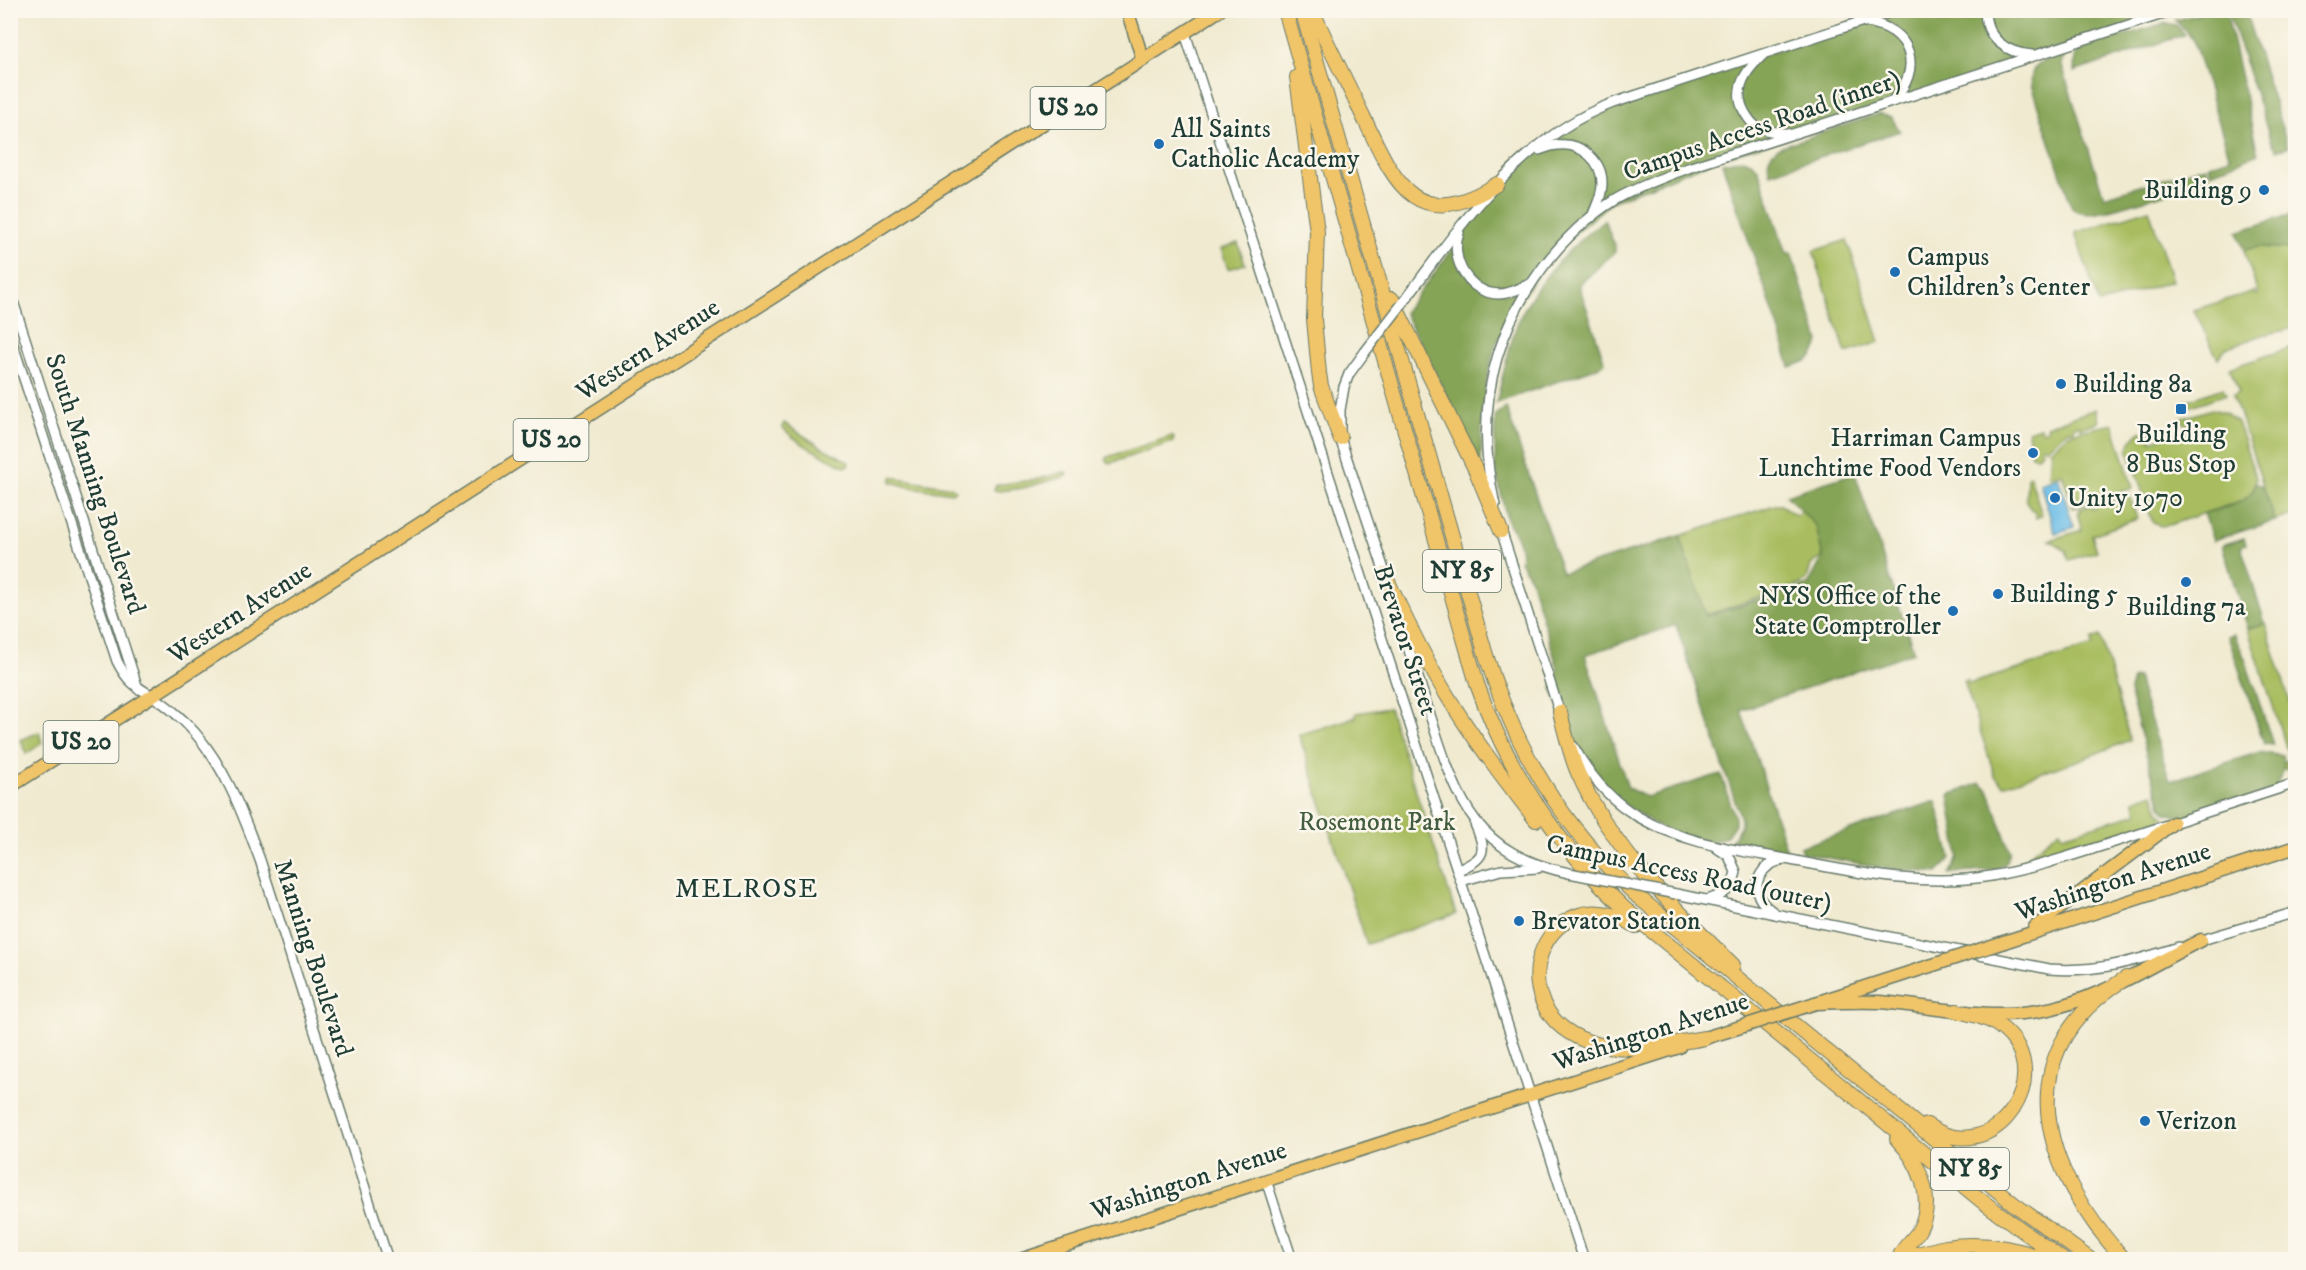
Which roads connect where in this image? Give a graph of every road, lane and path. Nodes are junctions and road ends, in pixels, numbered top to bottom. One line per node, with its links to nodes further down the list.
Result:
1 (1127, 10): 15 (main road)
2 (1220, 10): 12 (main road, Western Avenue / US 20)
3 (1284, 10): 26 (highway); 42 (highway, NY 85)
4 (1302, 10): 19 (highway, NY 85)
5 (1312, 10): 20 (highway)
6 (1897, 10): 11 (street, Campus Access Road (outer))
7 (1985, 10): 14 (street)
8 (2164, 10): 10 (street)
9 (2175, 10): 10 (street, Campus Access Road (inner))
10 (2154, 18): 14 (street, Campus Access Road (inner))
11 (1862, 22): 13 (street, Campus Access Road (outer)); 16 (street)
12 (1185, 33): 15 (main road, Western Avenue / US 20); 39 (street, Brevator Street)
13 (1766, 53): 17 (street); 18 (street, Campus Access Road (outer))
14 (2037, 55): 16 (street, Campus Access Road (inner))
15 (1143, 60): 30 (main road, Western Avenue / US 20)
16 (1889, 103): 17 (street, Campus Access Road (inner))
17 (1792, 134): 21 (street, Campus Access Road (inner))
18 (1531, 153): 20 (street, Campus Access Road (outer)); 21 (street)
19 (1347, 168): 27 (highway); 52 (highway, NY 85)
20 (1497, 184): 22 (street, Campus Access Road (outer))
21 (1592, 216): 23 (street, Campus Access Road (inner))
22 (1466, 220): 23 (street); 26 (street, Campus Access Road (outer), bridge)
23 (1530, 284): 27 (street, Campus Access Road (inner))
24 (10, 292): 29 (street, South Manning Boulevard)
25 (10, 336): 29 (street, South Manning Boulevard)
26 (1340, 438): 28 (street, Campus Access Road (outer))
27 (1501, 531): 31 (street, Campus Access Road (inner))
28 (1385, 575): 34 (street, Campus Access Road (outer)); 42 (highway)
29 (138, 689): 30 (street, South Manning Boulevard)
30 (152, 696): 33 (main road, Western Avenue / US 20); 61 (street, Manning Boulevard)
31 (1560, 712): 36 (street, Campus Access Road (inner)); 52 (highway)
32 (2295, 783): 35 (street, Campus Access Road (inner))
33 (10, 787)
34 (1470, 814): 39 (street); 40 (street, Campus Access Road (outer))
35 (2173, 823): 38 (street, Campus Access Road (inner)); 46 (main road)
36 (1706, 844): 38 (street, Campus Access Road (inner)); 43 (street)
37 (2295, 847): 46 (main road, Washington Avenue)
38 (1785, 859): 45 (street)
39 (1458, 870): 41 (street, Brevator Street)
40 (1569, 873): 41 (street); 43 (street, Campus Access Road (outer), bridge)
41 (1461, 881): 58 (street, Brevator Street)
42 (1604, 889): 48 (highway, NY 85)
43 (1705, 900): 45 (street, Campus Access Road (outer))
44 (2295, 912): 47 (street, Campus Access Road (outer))
45 (1777, 915): 47 (street, Campus Access Road (outer))
46 (2026, 934): 50 (main road, Washington Avenue, bridge)
47 (2201, 940): 49 (main road)
48 (1686, 959): 54 (highway); 57 (highway, NY 85)
49 (2126, 978): 51 (main road); 68 (highway)
50 (1815, 1003): 51 (main road); 53 (main road, Washington Avenue, bridge)
51 (1957, 1011): 56 (highway)
52 (1796, 1027): 56 (highway, NY 85)
53 (1705, 1038): 54 (highway); 55 (main road, Washington Avenue)
54 (1632, 1047): 55 (highway)
55 (1638, 1060): 58 (main road, Washington Avenue)
56 (1853, 1073): 67 (highway, NY 85)
57 (1844, 1088): 60 (highway); 66 (highway, NY 85)
58 (1530, 1095): 59 (main road, Washington Avenue); 64 (street, Brevator Street)
59 (1266, 1180): 62 (main road, Washington Avenue); 63 (street)
60 (1894, 1258): 65 (highway)
61 (388, 1260)
62 (1020, 1260)
63 (1292, 1260)
64 (1584, 1260)
65 (2047, 1260)
66 (2063, 1260)
67 (2091, 1260)
68 (2125, 1260)

